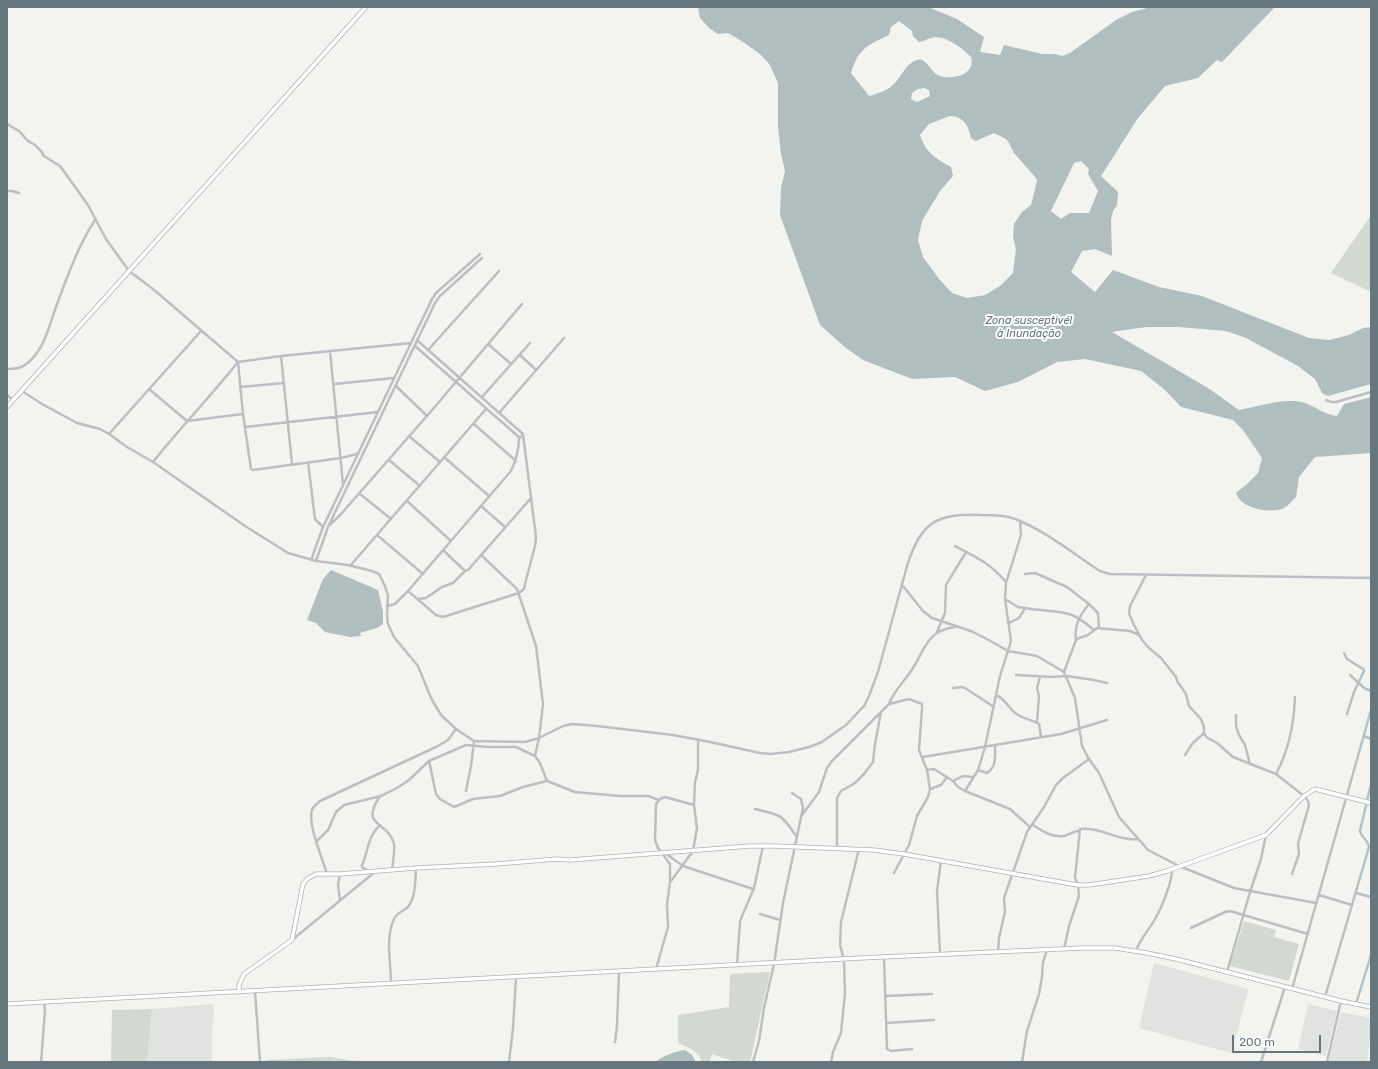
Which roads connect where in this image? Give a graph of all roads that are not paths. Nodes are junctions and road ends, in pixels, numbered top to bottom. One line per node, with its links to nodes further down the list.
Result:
1 (366, 7): 8 (main road)
2 (7, 124): 5 (street)
3 (7, 191): 4 (street)
4 (19, 193)
5 (95, 220): 8 (street); 24 (street)
6 (480, 254): 14 (street)
7 (482, 258): 13 (street)
8 (129, 271): 11 (street); 34 (main road)
9 (498, 271): 18 (street)
10 (522, 304): 16 (street)
11 (201, 330): 22 (street); 33 (street)
12 (564, 338): 25 (street)
13 (418, 341): 17 (street); 18 (street)
14 (411, 343): 19 (street); 27 (street)
15 (530, 343): 20 (street)
16 (488, 344): 23 (street); 26 (street)
17 (415, 346): 29 (street); 31 (street)
18 (428, 350): 26 (street)
19 (330, 351): 21 (street); 30 (street)
20 (520, 355): 23 (street); 25 (street)
21 (281, 356): 22 (street); 28 (street)
22 (238, 362): 32 (street); 47 (street)
23 (511, 364): 37 (street)
24 (7, 369)
25 (536, 370): 43 (street)
26 (459, 377): 29 (street); 37 (street)
27 (394, 378): 30 (street); 42 (street)
28 (284, 382): 32 (street); 48 (street)
29 (455, 382): 41 (street); 46 (street)
30 (334, 384): 45 (street)
31 (396, 386): 46 (street); 75 (street)
32 (240, 387): 44 (street)
33 (149, 389): 47 (street); 51 (street)
34 (22, 391): 38 (main road); 51 (street)
35 (1371, 392): 39 (street)
36 (7, 395): 38 (street)
37 (482, 397): 43 (street)
38 (13, 400): 40 (main road)
39 (1326, 400)
40 (7, 406)
41 (486, 409): 49 (street); 54 (street)
42 (378, 412): 45 (street); 56 (street)
43 (499, 413): 52 (street)
44 (243, 414): 47 (street); 50 (street)
45 (337, 416): 48 (street); 58 (street)
46 (427, 416): 53 (street)
47 (187, 421): 61 (street)
48 (288, 422): 50 (street); 64 (street)
49 (474, 424): 57 (street); 60 (street)
50 (245, 427): 64 (street)
51 (109, 434): 61 (street)
52 (523, 434): 54 (street); 55 (street)
53 (409, 436): 59 (street); 63 (street)
54 (519, 438): 55 (street); 60 (street)
55 (523, 440): 69 (street)
56 (357, 454): 58 (street); 65 (street)
57 (444, 457): 63 (street); 68 (street)
58 (342, 458): 62 (street); 65 (street)
59 (389, 460): 66 (street); 67 (street)
60 (516, 461): 68 (street)
61 (153, 462): 83 (street)
62 (308, 462): 64 (street); 74 (street)
63 (440, 462): 66 (street)
64 (292, 464)
65 (343, 485): 74 (street)
66 (420, 486): 70 (street)
67 (360, 494): 72 (street); 75 (street)
68 (489, 496): 71 (street)
69 (531, 498): 76 (street); 94 (street)
70 (407, 501): 72 (street); 78 (street)
71 (481, 506): 76 (street); 78 (street)
72 (391, 519): 77 (street)
73 (1020, 521): 89 (street); 91 (street); 92 (street)
74 (324, 527): 83 (street)
75 (328, 527): 84 (street)
76 (505, 527): 82 (street)
77 (378, 535): 85 (street); 87 (street)
78 (451, 541): 80 (street)
79 (955, 546): 81 (street)
80 (443, 550): 86 (street); 87 (street)
81 (966, 552): 91 (street); 101 (street)
82 (481, 555): 86 (street); 94 (street)
83 (311, 560): 84 (street)
84 (316, 561): 85 (street)
85 (350, 566): 98 (street)
86 (465, 571): 95 (street)
87 (423, 574): 93 (street)
88 (1025, 574): 97 (street)
89 (1146, 575): 90 (street); 107 (street)
90 (1371, 578)
91 (1006, 583): 96 (street)
92 (902, 586): 101 (street); 137 (street)
93 (408, 591): 95 (street); 98 (street)
94 (519, 592): 95 (street); 135 (street)
95 (418, 599)
96 (1005, 599): 99 (street); 102 (street)
97 (1089, 604): 100 (street); 104 (street)
98 (387, 606): 131 (street)
99 (1025, 608): 100 (street); 102 (street)
100 (1078, 618): 105 (street); 108 (street)
101 (942, 622): 103 (street); 106 (street)
102 (1009, 623): 109 (street)
103 (955, 627): 106 (street); 109 (street)
104 (1099, 628): 105 (street); 107 (street)
105 (1094, 630): 108 (street)
106 (936, 633): 122 (street)
107 (1139, 635): 132 (street)
108 (1076, 640): 111 (street)
109 (1008, 651): 111 (street); 120 (street)
110 (1344, 653): 116 (street)
111 (1064, 672): 114 (street)
112 (1350, 675): 116 (street)
113 (1016, 676): 115 (street)
114 (1067, 676): 115 (street); 117 (street); 130 (street)
115 (1040, 677): 129 (street)
116 (1358, 681): 119 (street); 126 (street)
117 (1107, 683)
118 (953, 688): 123 (street)
119 (1371, 691)
120 (996, 695): 123 (street); 129 (street)
121 (1295, 697): 150 (street)
122 (889, 704): 125 (street); 144 (street)
123 (994, 707): 141 (street)
124 (1371, 710): 133 (street)
125 (881, 712): 168 (street); 178 (street)
126 (1347, 714)
127 (1236, 715): 147 (street)
128 (1107, 720): 130 (street)
129 (1037, 722): 134 (street)
130 (1079, 728): 134 (street); 145 (street)
131 (456, 730): 138 (street); 175 (street)
132 (1204, 733): 142 (street); 147 (street)
133 (1364, 736): 136 (street); 162 (street)
134 (1041, 737): 139 (street)
135 (539, 738): 137 (street); 138 (street); 143 (street)
136 (1371, 739)
137 (698, 740): 166 (street)
138 (474, 741): 140 (street)
139 (994, 745): 141 (street); 149 (street)
140 (474, 746): 143 (street); 146 (street); 157 (street)
141 (985, 747): 144 (street); 149 (street)
142 (1185, 755)
143 (535, 756): 153 (street)
144 (923, 757): 148 (street)
145 (1089, 759): 170 (street); 174 (street)
146 (429, 761): 153 (street); 160 (street)
147 (1250, 764): 150 (street)
148 (927, 770): 151 (street); 156 (street)
149 (978, 770): 152 (street)
150 (1276, 774): 161 (street)
151 (947, 777): 154 (street); 156 (street)
152 (973, 777): 154 (street); 158 (street)
153 (546, 781): 163 (street)
154 (953, 781): 158 (street)
155 (1371, 784): 164 (street)
156 (930, 789): 182 (street)
157 (466, 791)
158 (965, 791): 170 (street)
159 (792, 793): 168 (street)
160 (381, 796): 169 (street); 175 (street)
161 (1304, 796): 162 (main road); 172 (main road); 195 (street)
162 (1347, 796): 164 (main road); 201 (street)
163 (658, 800): 166 (street); 181 (street)
164 (1366, 801): 165 (main road); 200 (street)
165 (1371, 803)
166 (694, 805): 180 (street)
167 (755, 809): 173 (street)
168 (801, 816): 173 (street)
169 (380, 825): 188 (street); 189 (street)
170 (1032, 826): 171 (street); 194 (street)
171 (1079, 831): 174 (street); 197 (street)
172 (1266, 835): 185 (main road); 199 (street)
173 (797, 837): 177 (street)
174 (1138, 839): 185 (street)
175 (316, 842): 192 (street)
176 (763, 846): 177 (main road); 180 (main road); 198 (street)
177 (795, 847): 178 (main road); 208 (street)
178 (837, 848): 179 (main road)
179 (859, 849): 182 (main road); 219 (street)
180 (693, 851): 181 (main road); 184 (street)
181 (664, 853): 184 (street); 186 (main road); 196 (street)
182 (904, 854): 183 (main road); 191 (street)
183 (941, 861): 194 (main road); 216 (street)
184 (683, 866): 196 (street); 198 (street)
185 (1179, 866): 187 (main road); 199 (street)
186 (416, 868): 188 (main road); 226 (street)
187 (1172, 869): 197 (main road); 214 (street)
188 (392, 870): 190 (main road)
189 (368, 871): 190 (main road); 193 (main road)
190 (377, 871): 203 (street)
191 (894, 873)
192 (327, 874): 193 (main road); 211 (main road)
193 (340, 874): 203 (street)
194 (1012, 874): 197 (main road); 215 (street)
195 (1292, 874)
196 (670, 882): 222 (street)
197 (1078, 884): 212 (street)
198 (753, 889): 221 (street)
199 (1250, 892): 204 (street); 207 (street)
200 (1356, 893): 202 (street); 205 (street)
201 (1319, 895): 204 (street); 205 (street)
202 (1371, 897)
203 (340, 901): 211 (street)
204 (1316, 904): 210 (street)
205 (1352, 905): 233 (street)
206 (760, 914): 208 (street)
207 (1243, 914): 209 (street); 210 (street); 224 (street)
208 (780, 920): 220 (street)
209 (1190, 928)
210 (1308, 934): 228 (street)
211 (292, 940): 230 (main road)
212 (1064, 949): 213 (main road); 214 (main road)
213 (1047, 950): 215 (main road); 248 (street)
214 (1136, 951): 224 (main road)
215 (998, 952): 216 (main road)
216 (940, 955): 218 (main road)
217 (1371, 955): 237 (street)
218 (884, 958): 219 (main road); 232 (street)
219 (844, 960): 220 (main road); 247 (street)
220 (774, 964): 221 (main road); 246 (street)
221 (737, 966): 222 (main road)
222 (656, 970): 223 (main road)
223 (619, 972): 225 (main road); 241 (street)
224 (1226, 972): 227 (main road)
225 (516, 977): 226 (main road); 245 (street)
226 (391, 984): 229 (main road)
227 (1285, 988): 228 (main road); 249 (street)
228 (1292, 989): 233 (main road)
229 (255, 991): 230 (main road); 244 (street)
230 (239, 992): 234 (main road)
231 (932, 994): 232 (street)
232 (885, 996): 240 (street)
233 (1325, 997): 235 (main road)
234 (44, 1002): 236 (main road); 243 (street)
235 (1341, 1002): 237 (main road); 250 (street)
236 (7, 1004)
237 (1356, 1005): 238 (main road)
238 (1371, 1007)
239 (934, 1020): 240 (street)
240 (886, 1023): 242 (street)
241 (615, 1042)
242 (912, 1050)
243 (41, 1062)
244 (260, 1062)
245 (509, 1062)
246 (753, 1062)
247 (831, 1062)
248 (1022, 1062)
249 (1261, 1062)
250 (1327, 1062)

